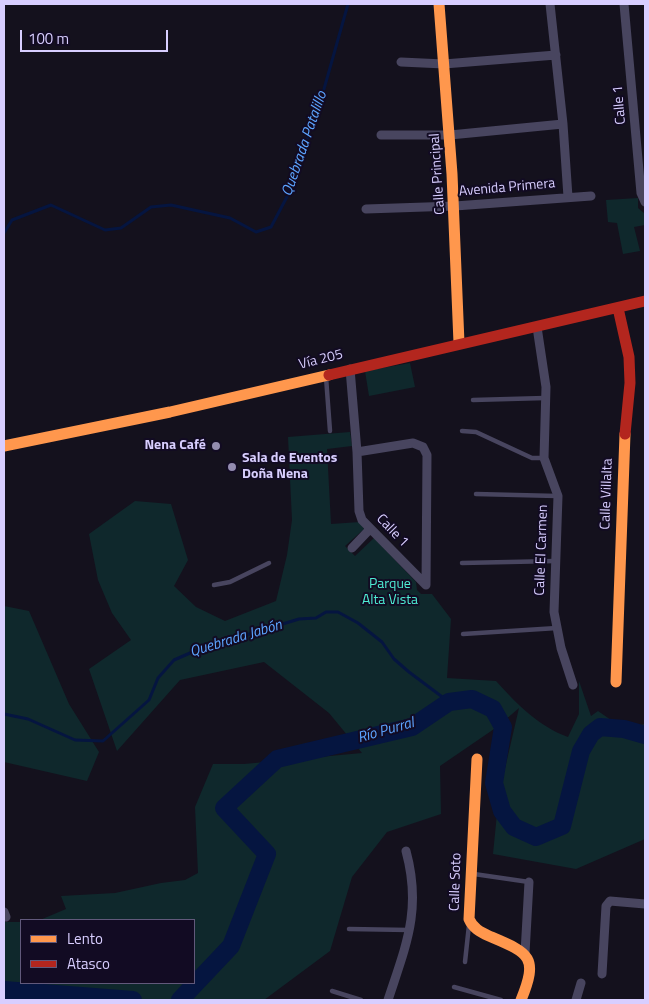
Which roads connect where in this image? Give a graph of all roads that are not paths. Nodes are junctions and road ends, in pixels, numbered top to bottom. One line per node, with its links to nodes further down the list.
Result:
1 (439, 4): 6 (street, Calle Principal)
2 (550, 4): 4 (street)
3 (624, 4): 12 (street, Calle 1)
4 (556, 55): 6 (street); 7 (street)
5 (401, 62): 6 (street)
6 (444, 64): 9 (street, Calle Principal)
7 (563, 124): 9 (street); 10 (street)
8 (381, 135): 9 (street)
9 (450, 135): 13 (street, Calle Principal)
10 (568, 196): 11 (street, Avenida Primera); 13 (street, Avenida Primera)
11 (591, 196)
12 (645, 202)
13 (455, 206): 14 (street, Avenida Primera); 18 (street, Calle Principal)
14 (366, 210)
15 (645, 301): 16 (street, Vía 205)
16 (618, 308): 17 (street, Vía 205); 38 (street, Calle Villalta)
17 (537, 327): 18 (street, Vía 205); 21 (street, Calle El Carmen)
18 (460, 344): 19 (street, Vía 205)
19 (350, 369): 20 (street, Vía 205); 26 (street, Calle 1)
20 (326, 374): 23 (lane); 25 (street, Vía 205)
21 (547, 398): 22 (lane); 27 (street, Calle El Carmen)
22 (472, 400)
23 (330, 431)
24 (462, 431): 27 (lane)
25 (4, 446)
26 (357, 452): 30 (street, Calle 1); 30 (street, Calle 1)
27 (544, 458): 29 (street, Calle El Carmen)
28 (476, 494): 29 (lane)
29 (558, 496): 32 (street, Calle El Carmen)
30 (370, 529): 31 (street)
31 (352, 548)
32 (554, 561): 34 (lane); 36 (street, Calle El Carmen)
33 (270, 563): 35 (lane)
34 (462, 563)
35 (214, 585)
36 (557, 628): 37 (lane); 39 (street, Calle El Carmen)
37 (463, 634)
38 (616, 682)
39 (573, 685)
40 (478, 759): 42 (street, Calle Soto)
41 (406, 851): 47 (street)
42 (471, 874): 43 (lane); 45 (street, Calle Soto)
43 (529, 882): 48 (street)
44 (645, 904): 50 (street)
45 (469, 918): 48 (street, Calle Soto); 49 (lane)
46 (349, 929): 47 (lane)
47 (411, 930): 55 (street)
48 (525, 953): 57 (street)
49 (465, 962)
50 (602, 974)
51 (581, 983): 58 (street)
52 (454, 987): 56 (lane)
53 (332, 991): 54 (lane)
54 (361, 1000)
55 (388, 1000)
56 (501, 1000)
57 (521, 1000)
58 (576, 1000)

